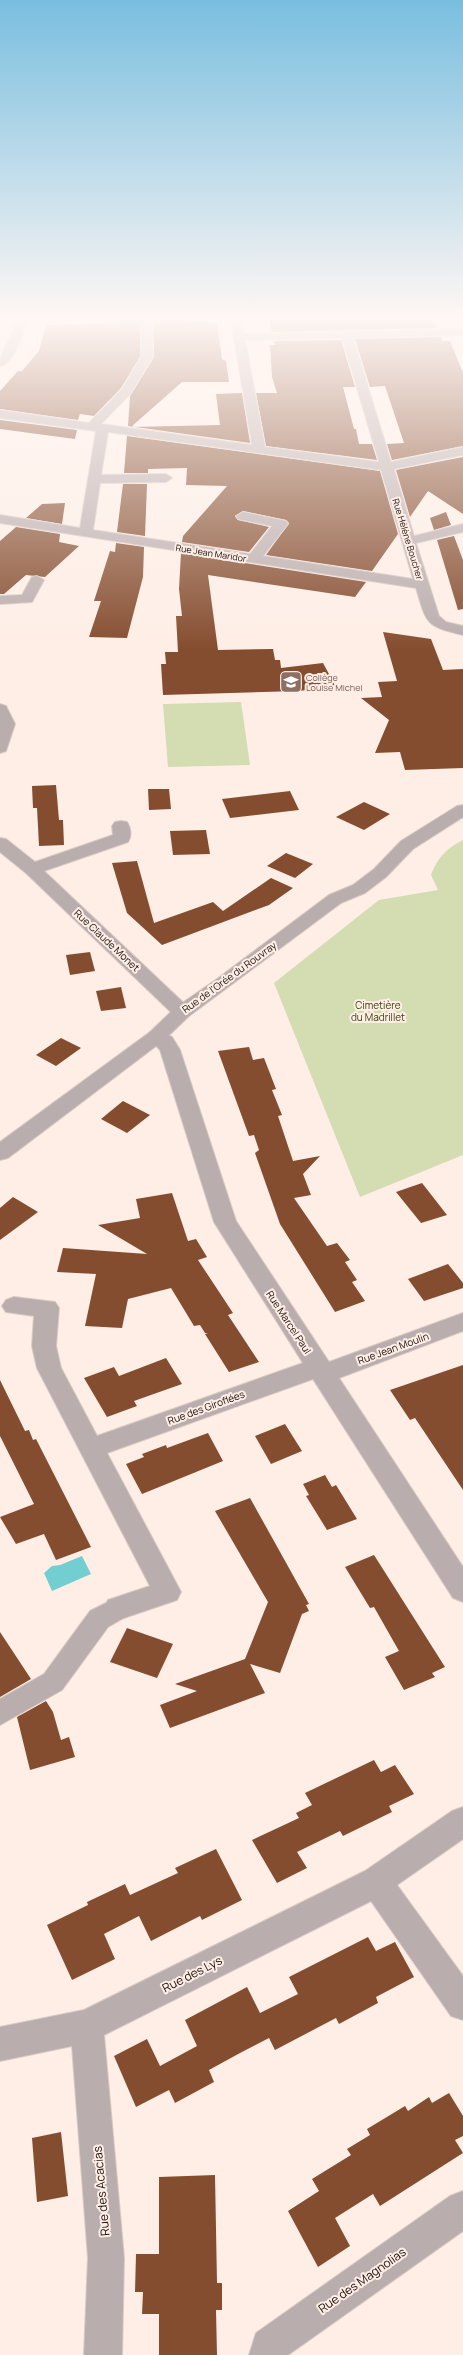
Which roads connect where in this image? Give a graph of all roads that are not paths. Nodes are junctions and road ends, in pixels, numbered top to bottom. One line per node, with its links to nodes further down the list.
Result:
1 (96, 430): 9 (street)
2 (111, 430): 5 (street)
3 (256, 430): 5 (street)
4 (375, 430): 7 (street, Rue Hélène Boucher)
5 (257, 449): 7 (street)
6 (463, 451): 7 (street)
7 (386, 467): 14 (street, Rue Hélène Boucher)
8 (166, 478): 9 (street)
9 (94, 479): 13 (street)
10 (242, 516): 15 (street)
11 (0, 519): 13 (street, Rue Jean Maridor)
12 (463, 528): 14 (street)
13 (86, 534): 15 (street, Rue Jean Maridor)
14 (408, 541): 17 (street, Rue Hélène Boucher)
15 (253, 560): 17 (street, Rue Jean Maridor)
16 (37, 580): 18 (street)
17 (422, 585): 20 (street, Rue Hélène Boucher)
18 (0, 600)
19 (463, 618): 20 (street)
20 (441, 624): 21 (street)
21 (463, 631)
22 (0, 709): 23 (street)
23 (0, 748)
24 (463, 810): 28 (street, Rue de l'Orée du Rouvray)
25 (121, 826): 27 (street)
26 (0, 843): 27 (street, Rue Claude Monet)
27 (32, 869): 28 (street, Rue Claude Monet)
28 (182, 1012): 29 (street, Rue de l'Orée du Rouvray)
29 (157, 1036): 30 (street, Rue de l'Orée du Rouvray); 33 (street, Rue Marcel Paul)
30 (0, 1153)
31 (14, 1306): 34 (street)
32 (463, 1322): 33 (street, Rue Jean Moulin)
33 (321, 1370): 34 (street, Rue des Giroflées); 35 (street, Rue Marcel Paul)
34 (92, 1448): 36 (street)
35 (463, 1590)
36 (118, 1608): 37 (street)
37 (0, 1713)
38 (463, 1821): 39 (street, Rue des Lys)
39 (376, 1882): 40 (street); 41 (street, Rue des Lys)
40 (463, 2004)
41 (87, 2026): 42 (street, Rue des Lys); 44 (street, Rue des Acacias)
42 (0, 2044)
43 (463, 2209): 45 (street, Rue des Magnolias)
44 (103, 2355)
45 (268, 2355)

